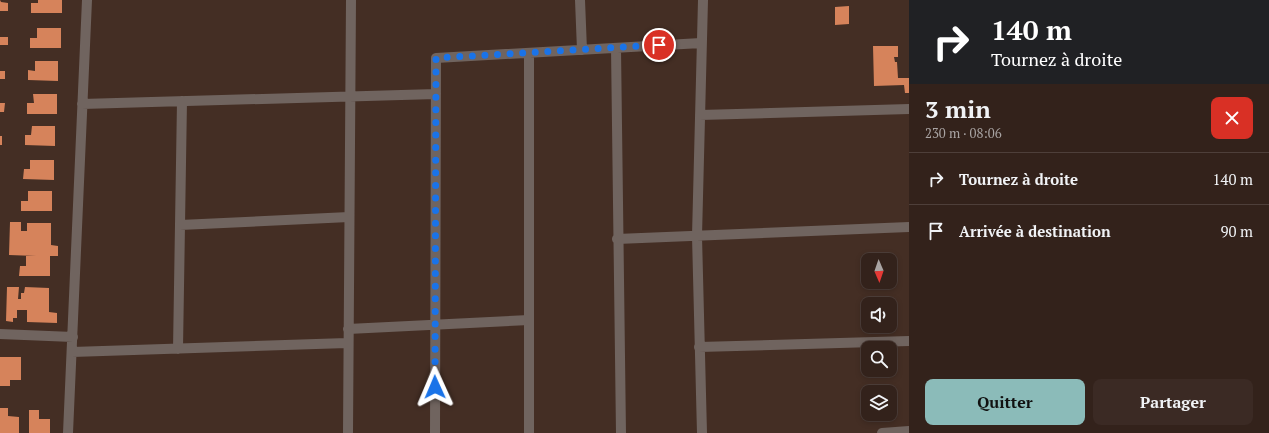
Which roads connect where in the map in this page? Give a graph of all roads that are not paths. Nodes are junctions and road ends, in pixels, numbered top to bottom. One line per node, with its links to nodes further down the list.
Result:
1 (86, 0): 12 (street)
2 (351, 0): 10 (street)
3 (580, 0): 7 (street)
4 (702, 0): 5 (street)
5 (702, 43): 6 (street); 14 (street)
6 (616, 48): 7 (street); 19 (street)
7 (582, 50): 8 (street)
8 (529, 53): 9 (street); 20 (street)
9 (436, 94): 10 (street); 21 (street)
10 (350, 96): 11 (street); 15 (street)
11 (182, 101): 12 (street); 16 (street)
12 (82, 104): 24 (street)
13 (909, 109): 14 (street)
14 (700, 115): 18 (street)
15 (349, 217): 16 (street); 22 (street)
16 (180, 225): 28 (street)
17 (909, 227): 18 (street)
18 (697, 236): 19 (street); 27 (street)
19 (618, 239): 35 (street)
20 (529, 320): 21 (street); 34 (street)
21 (434, 325): 22 (street); 33 (street)
22 (348, 329): 26 (street)
23 (0, 334): 24 (street)
24 (73, 337): 29 (street)
25 (909, 341): 27 (street)
26 (348, 343): 28 (street); 32 (street)
27 (699, 346): 36 (street)
28 (178, 349): 29 (street)
29 (72, 352): 31 (street)
30 (909, 431): 37 (street)
31 (68, 433)
32 (348, 433)
33 (435, 433)
34 (529, 433)
35 (621, 433)
36 (702, 433)
37 (882, 433)

